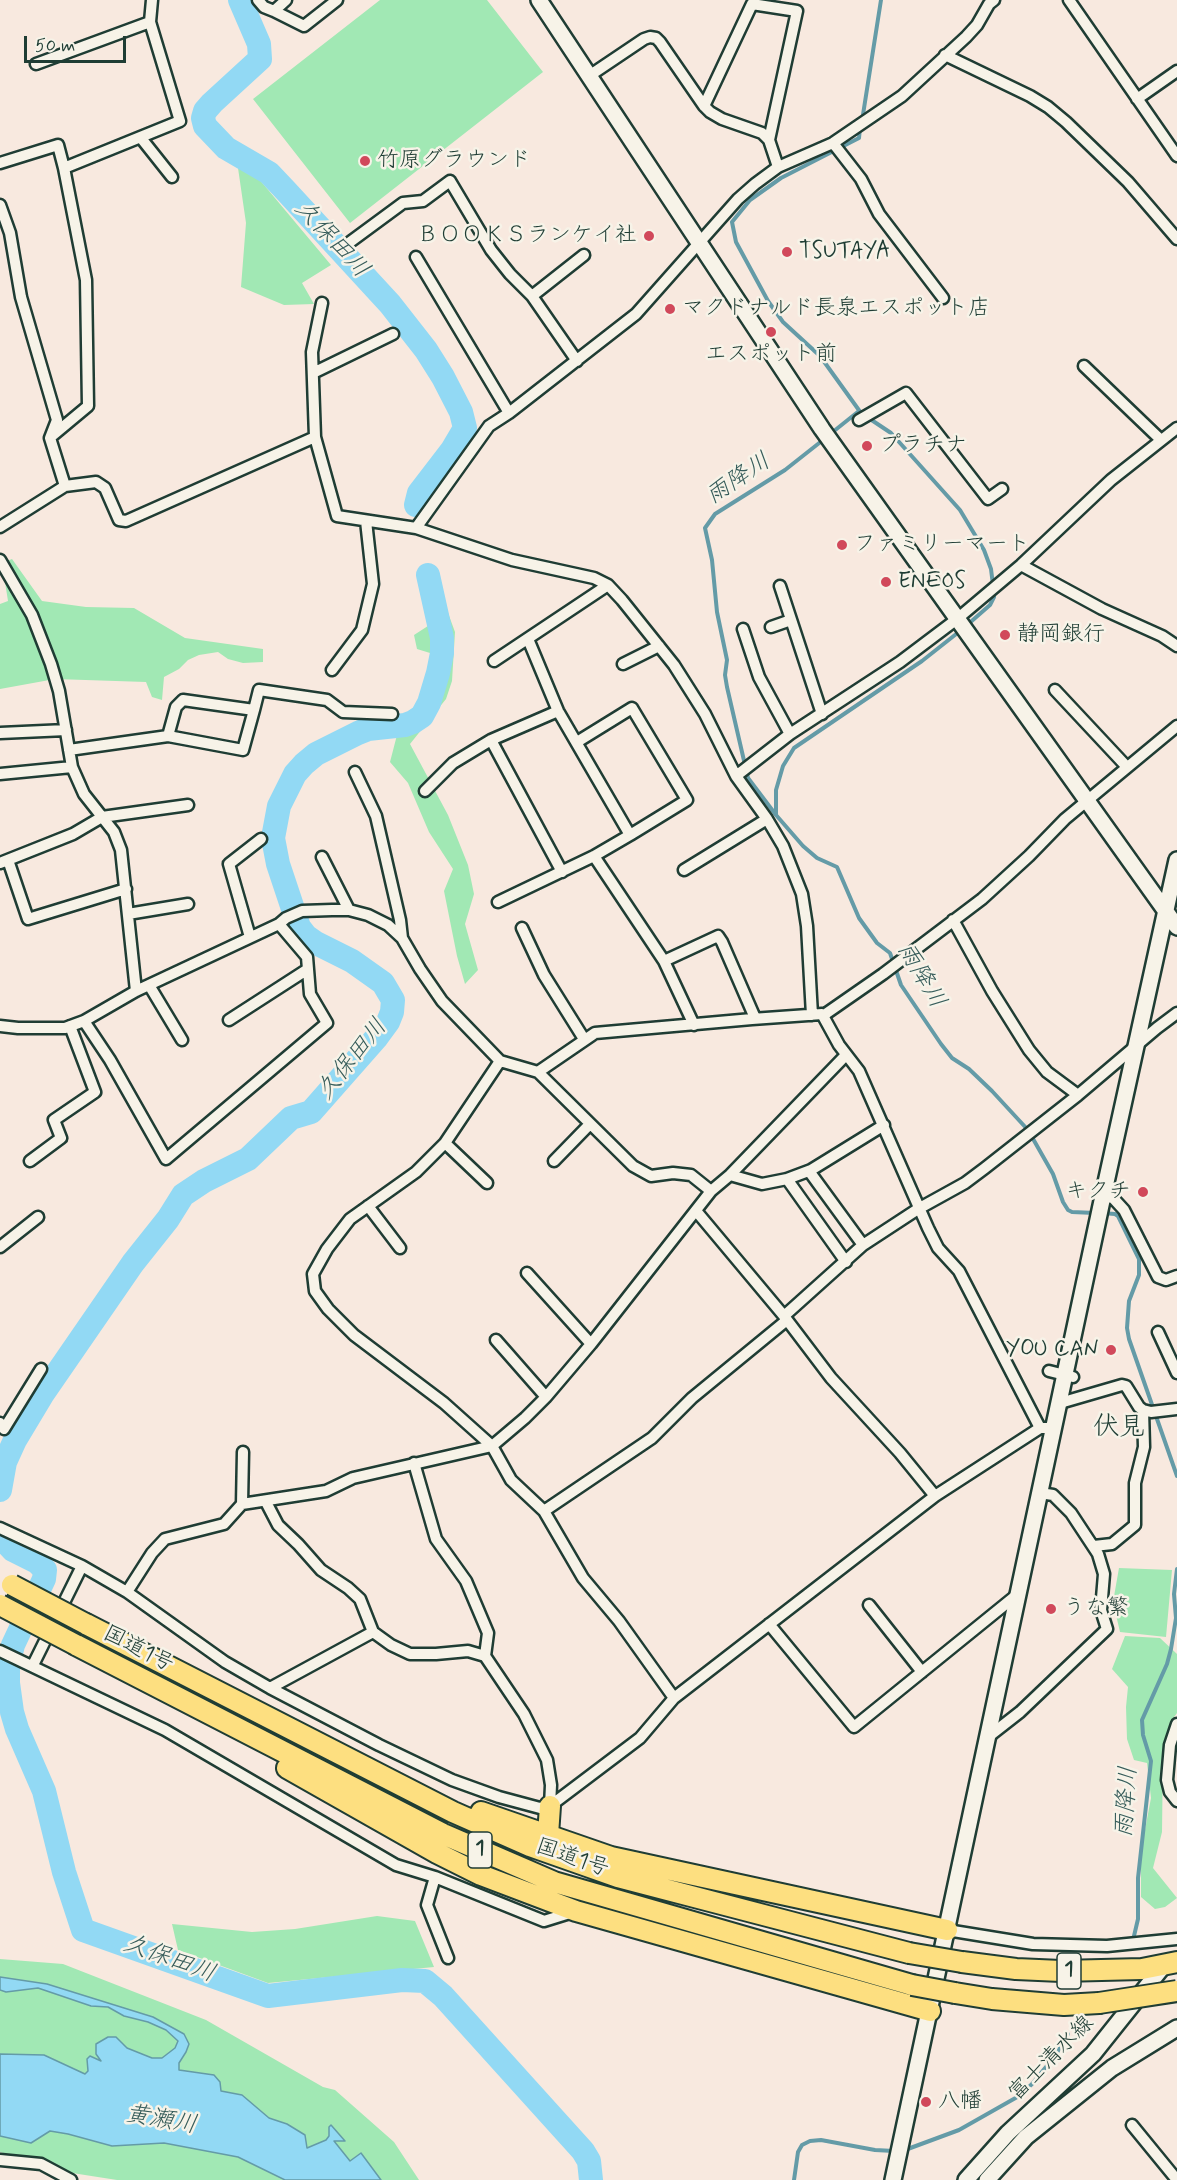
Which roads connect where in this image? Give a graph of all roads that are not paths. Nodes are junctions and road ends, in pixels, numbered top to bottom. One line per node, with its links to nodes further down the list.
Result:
1 (152, 0): 9 (street)
2 (258, 0): 8 (street)
3 (286, 0): 8 (street)
4 (337, 0): 8 (street)
5 (539, 0): 13 (street)
6 (994, 0): 10 (street)
7 (1069, 0): 14 (street)
8 (274, 11)
9 (150, 22): 11 (street); 16 (street)
10 (945, 55): 18 (street); 25 (street)
11 (36, 64)
12 (1177, 71): 14 (street)
13 (589, 76): 15 (street); 26 (street)
14 (1137, 99): 19 (street)
15 (704, 106): 17 (street); 17 (street)
16 (141, 138): 22 (street); 23 (street)
17 (769, 140): 21 (street)
18 (833, 143): 21 (street); 31 (street)
19 (1177, 156)
20 (0, 163): 22 (street)
21 (778, 167): 26 (street)
22 (64, 168): 41 (street)
23 (172, 177)
24 (0, 206): 41 (street)
25 (1177, 239)
26 (698, 243): 34 (street); 52 (street)
27 (346, 245): 30 (street)
28 (584, 255): 30 (street)
29 (416, 257): 37 (street)
30 (532, 296): 34 (street)
31 (943, 298)
32 (322, 303): 36 (street)
33 (393, 334): 36 (street)
34 (577, 361): 37 (street)
35 (1084, 366): 42 (street)
36 (313, 374): 40 (street)
37 (509, 413): 47 (street)
38 (859, 420): 44 (street)
39 (1177, 428): 42 (street)
40 (315, 437): 43 (street); 45 (street)
41 (50, 438): 43 (street)
42 (1161, 440): 49 (street)
43 (65, 486): 46 (street)
44 (1002, 489)
45 (366, 520): 47 (street); 61 (street)
46 (0, 527)
47 (416, 528): 50 (street)
48 (0, 560): 68 (street)
49 (1021, 565): 52 (street); 58 (street)
50 (608, 585): 56 (street); 57 (street)
51 (780, 586): 53 (street)
52 (957, 619): 66 (street); 81 (street)
53 (791, 620): 54 (street); 66 (street)
54 (771, 627)
55 (743, 629): 70 (street)
56 (528, 639): 59 (street); 64 (street)
57 (659, 646): 60 (street); 79 (street)
58 (1177, 646)
59 (494, 661)
60 (623, 664)
61 (332, 670)
62 (1055, 690): 76 (street)
63 (254, 711): 65 (street); 71 (street); 71 (street)
64 (558, 711): 72 (street); 73 (street)
65 (392, 714)
66 (822, 714): 70 (street)
67 (1177, 726): 76 (street)
68 (66, 730): 69 (street); 74 (street)
69 (0, 733)
70 (790, 734): 79 (street)
71 (168, 736): 74 (street)
72 (491, 740): 80 (street); 92 (street)
73 (577, 742): 85 (street); 85 (street)
74 (69, 750): 75 (street)
75 (72, 767): 78 (street); 83 (street)
76 (1127, 767): 81 (street)
77 (355, 772): 104 (street)
78 (0, 774)
79 (736, 776): 84 (street)
80 (425, 791)
81 (1086, 801): 97 (street); 99 (street)
82 (188, 805): 83 (street)
83 (102, 817): 90 (street); 93 (street)
84 (767, 819): 91 (street); 110 (street)
85 (630, 835): 87 (street)
86 (261, 839): 103 (street)
87 (594, 856): 92 (street); 105 (street)
88 (322, 857): 96 (street)
89 (1177, 860): 97 (street)
90 (4, 861): 93 (street)
91 (684, 870)
92 (562, 872): 94 (street)
93 (126, 888): 98 (street)
94 (498, 902)
95 (188, 904): 98 (street)
96 (350, 910): 100 (street); 104 (street)
97 (1167, 912): 101 (street); 119 (street)
98 (128, 914): 108 (street)
99 (953, 920): 110 (street); 123 (street)
100 (282, 921): 103 (street); 106 (street)
101 (1177, 927)
102 (522, 928): 117 (street)
103 (250, 937): 107 (street)
104 (402, 938): 121 (street)
105 (664, 961): 111 (street); 114 (street)
106 (308, 969): 112 (street); 113 (street)
107 (149, 985): 108 (street); 118 (street)
108 (136, 991): 113 (street)
109 (1177, 1013): 119 (street)
110 (818, 1015): 111 (street); 120 (street)
111 (755, 1018): 114 (street)
112 (229, 1020)
113 (84, 1022): 116 (street)
114 (694, 1025): 117 (street)
115 (0, 1026): 116 (street)
116 (70, 1026): 127 (street)
117 (584, 1039): 122 (street)
118 (182, 1040)
119 (1136, 1048): 123 (street); 134 (street)
120 (846, 1055): 125 (street); 130 (street)
121 (500, 1060): 122 (street); 126 (street)
122 (538, 1072): 124 (street)
123 (1078, 1095): 136 (street)
124 (590, 1124): 128 (street); 133 (street)
125 (884, 1125): 129 (street); 136 (street)
126 (445, 1143): 132 (street); 135 (street)
127 (30, 1161)
128 (554, 1161)
129 (809, 1171): 131 (street); 139 (street)
130 (730, 1174): 131 (street); 133 (street)
131 (788, 1179): 142 (street)
132 (487, 1183)
133 (711, 1191): 137 (street)
134 (1103, 1196): 144 (street); 154 (street)
135 (368, 1206): 141 (street); 159 (street)
136 (918, 1209): 139 (street); 158 (street)
137 (697, 1212): 145 (street); 148 (street)
138 (38, 1217): 140 (street)
139 (863, 1245): 142 (street)
140 (0, 1247)
141 (400, 1248)
142 (846, 1262): 145 (street)
143 (527, 1273): 148 (street)
144 (1177, 1276)
145 (786, 1318): 163 (street); 166 (street)
146 (1158, 1332): 151 (street)
147 (496, 1340): 153 (street)
148 (591, 1344): 153 (street)
149 (41, 1369): 157 (street)
150 (1048, 1371): 152 (street)
151 (1177, 1373)
152 (1073, 1377)
153 (546, 1397): 159 (street)
154 (1060, 1403): 156 (street); 158 (street)
155 (1177, 1409): 156 (street)
156 (1143, 1410): 168 (street)
157 (0, 1423)
158 (1047, 1428): 162 (street); 163 (street)
159 (492, 1446): 161 (street); 166 (street)
160 (243, 1452): 165 (street)
161 (414, 1463): 164 (street); 178 (street)
162 (1040, 1493): 168 (street); 172 (street)
163 (936, 1496): 175 (street)
164 (266, 1502): 165 (street); 176 (street)
165 (242, 1504): 171 (street)
166 (544, 1511): 182 (street)
167 (0, 1528): 169 (street)
168 (1094, 1546): 184 (street)
169 (82, 1566): 171 (street); 179 (street)
170 (6, 1582): 186 (highway, 国道1号 / 1, bridge)
171 (127, 1592): 181 (street)
172 (1019, 1594): 180 (street); 184 (street)
173 (0, 1605): 185 (highway, 国道1号 / 1, bridge)
174 (869, 1605): 180 (street)
175 (769, 1624): 180 (street); 182 (street)
176 (373, 1632): 178 (street); 181 (street)
177 (0, 1651): 179 (street)
178 (485, 1656): 188 (street)
179 (33, 1665): 190 (street)
180 (922, 1672)
181 (270, 1688): 188 (street)
182 (675, 1698): 188 (street)
183 (1177, 1724): 187 (street)
184 (988, 1737): 192 (street)
185 (266, 1743): 191 (highway); 196 (highway, 国道1号 / 1, bridge)
186 (401, 1786): 189 (highway); 195 (highway, 国道1号 / 1, bridge)
187 (1177, 1801)
188 (550, 1806): 189 (highway)
189 (548, 1835): 192 (highway)
190 (435, 1877): 191 (street); 194 (street)
191 (576, 1911): 197 (highway)
192 (947, 1930): 193 (street); 197 (street)
193 (1177, 1939)
194 (448, 1958)
195 (1171, 1964): 203 (street, 富士清水線)
196 (1177, 1992)
197 (930, 2011): 202 (street)
198 (1177, 2028): 204 (street, 富士清水線)
199 (1132, 2125): 205 (street)
200 (0, 2160): 201 (street)
201 (71, 2180)
202 (893, 2180)
203 (966, 2180)
204 (987, 2180)
205 (1177, 2180)

